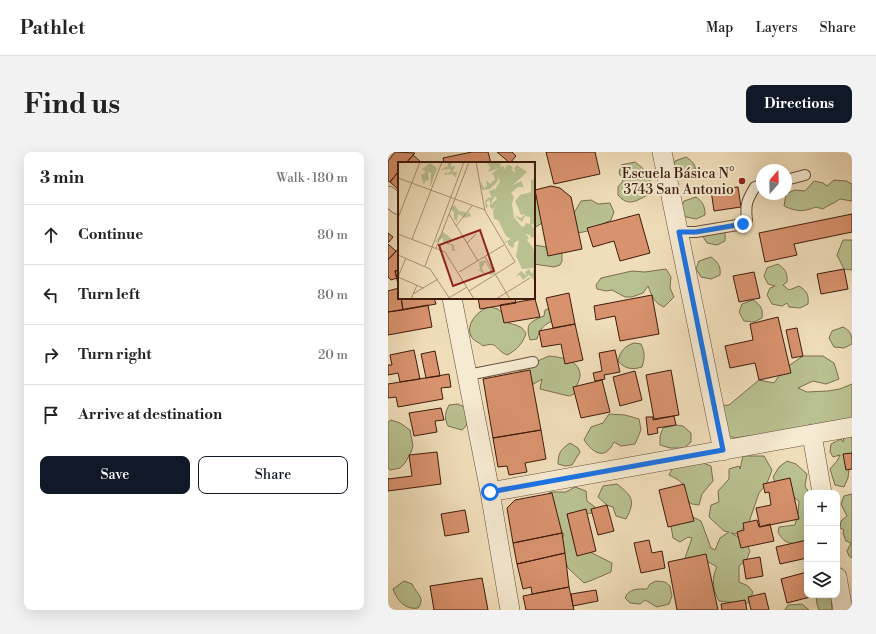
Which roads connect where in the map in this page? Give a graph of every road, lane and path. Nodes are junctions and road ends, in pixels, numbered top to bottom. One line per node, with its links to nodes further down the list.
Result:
1 (662, 152): 7 (street)
2 (805, 175): 3 (lane)
3 (792, 178)
4 (756, 187): 7 (lane)
5 (388, 196): 6 (street)
6 (398, 204)
7 (679, 232): 13 (street)
8 (452, 299): 10 (street)
9 (533, 362): 10 (lane)
10 (468, 375): 15 (street)
11 (852, 427): 12 (street)
12 (812, 435): 13 (street); 14 (street)
13 (723, 450): 15 (street)
14 (821, 490)
15 (490, 492): 17 (street)
16 (840, 594): 18 (street)
17 (510, 610)
18 (843, 610)

